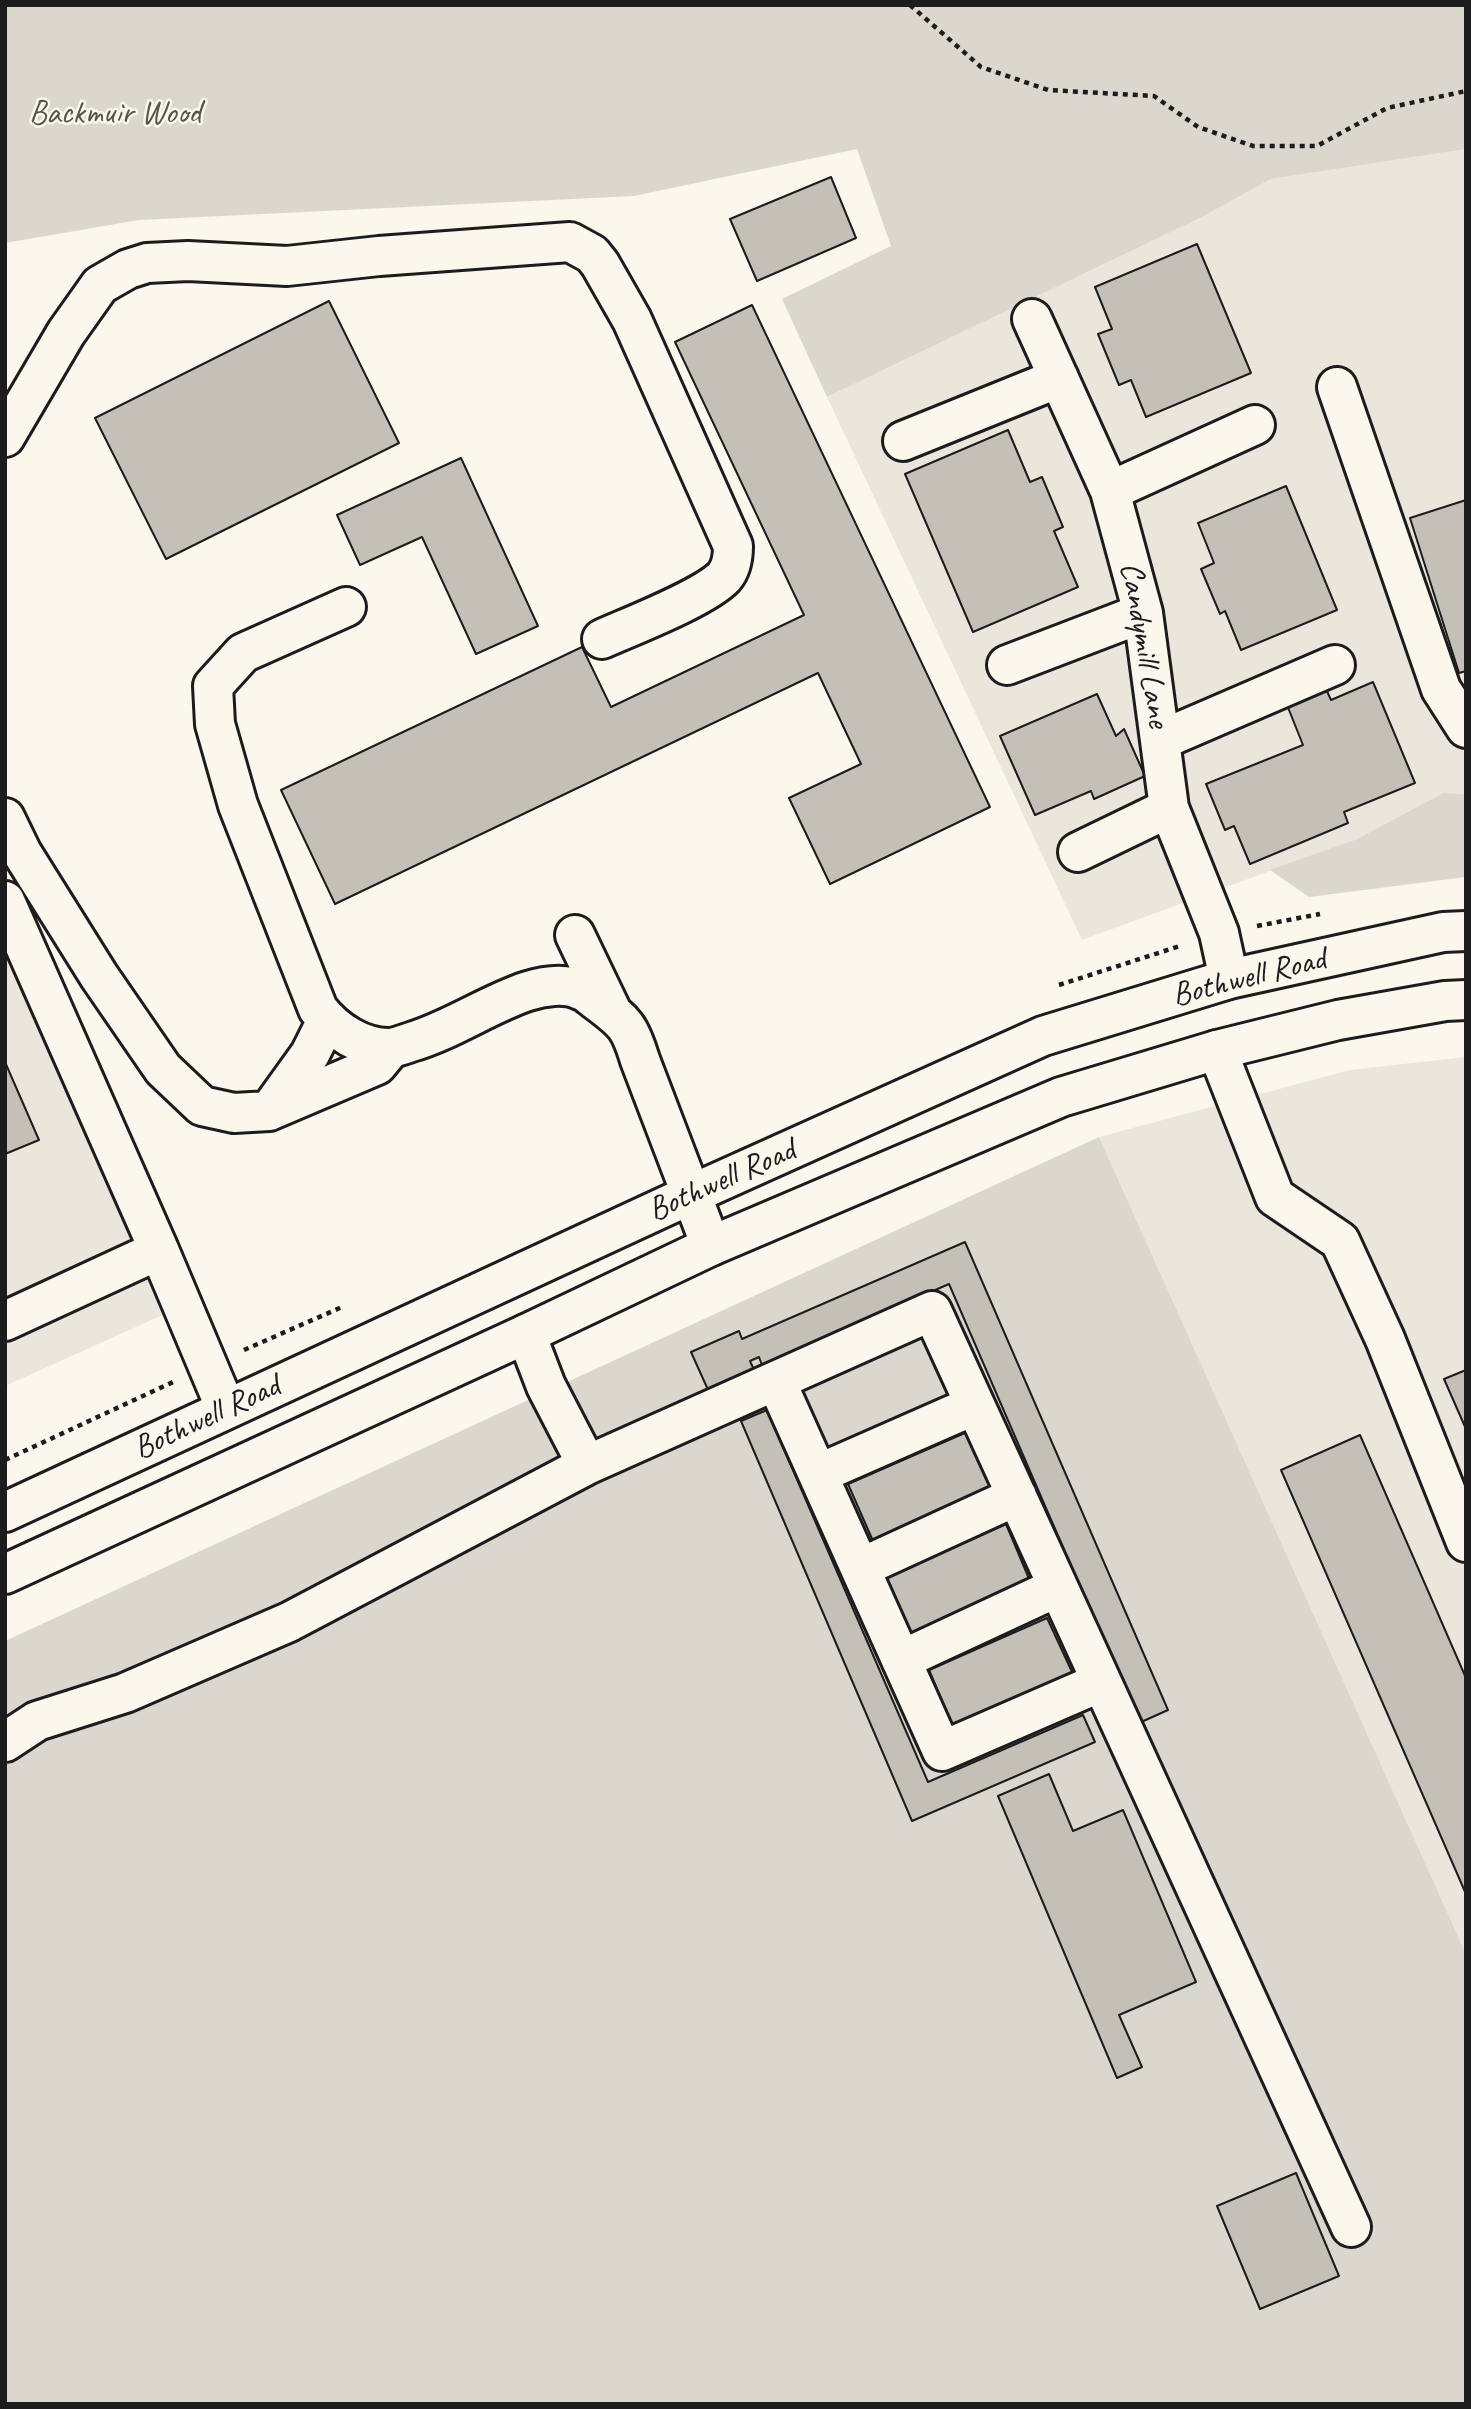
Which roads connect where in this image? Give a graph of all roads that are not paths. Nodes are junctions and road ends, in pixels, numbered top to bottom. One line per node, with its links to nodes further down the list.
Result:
1 (1032, 320): 2 (main road, Candymill Lane)
2 (1059, 378): 6 (main road); 7 (main road, Candymill Lane)
3 (1337, 387): 13 (main road)
4 (1255, 425): 7 (main road)
5 (5, 437): 10 (main road)
6 (904, 441)
7 (1110, 491): 9 (main road, Candymill Lane)
8 (346, 607): 24 (main road)
9 (1143, 613): 11 (main road); 14 (main road, Candymill Lane)
10 (602, 639)
11 (1007, 665)
12 (1335, 665): 14 (main road)
13 (1466, 728)
14 (1161, 740): 15 (main road, Candymill Lane)
15 (1170, 808): 17 (main road); 21 (main road, Candymill Lane)
16 (5, 818): 27 (main road)
17 (1078, 852)
18 (5, 901): 30 (main road)
19 (1466, 931): 21 (main road, Bothwell Road)
20 (575, 935): 23 (main road)
21 (1229, 979): 28 (main road, Bothwell Road)
22 (1466, 1000): 26 (main road, Bothwell Road)
23 (612, 1013): 25 (main road); 28 (main road)
24 (327, 1020): 25 (main road); 27 (main road)
25 (391, 1048): 27 (main road)
26 (1217, 1050): 29 (main road, Bothwell Road); 40 (main road)
27 (269, 1111)
28 (692, 1194): 29 (main road); 35 (main road, Bothwell Road)
29 (711, 1246): 32 (main road, Bothwell Road)
30 (159, 1250): 31 (main road); 35 (main road)
31 (5, 1321)
32 (526, 1334): 36 (main road); 42 (main road, Bothwell Road)
33 (776, 1381): 34 (main road); 36 (main road); 37 (main road)
34 (975, 1405): 37 (main road); 38 (main road)
35 (226, 1409): 39 (main road, Bothwell Road)
36 (587, 1465): 46 (main road)
37 (818, 1474): 41 (main road)
38 (1017, 1496): 41 (main road); 43 (main road)
39 (5, 1512)
40 (1466, 1542)
41 (860, 1568): 44 (main road)
42 (5, 1574)
43 (1058, 1587): 44 (main road); 45 (main road)
44 (901, 1660): 45 (main road)
45 (1101, 1682): 47 (main road)
46 (5, 1742)
47 (1350, 2227)

